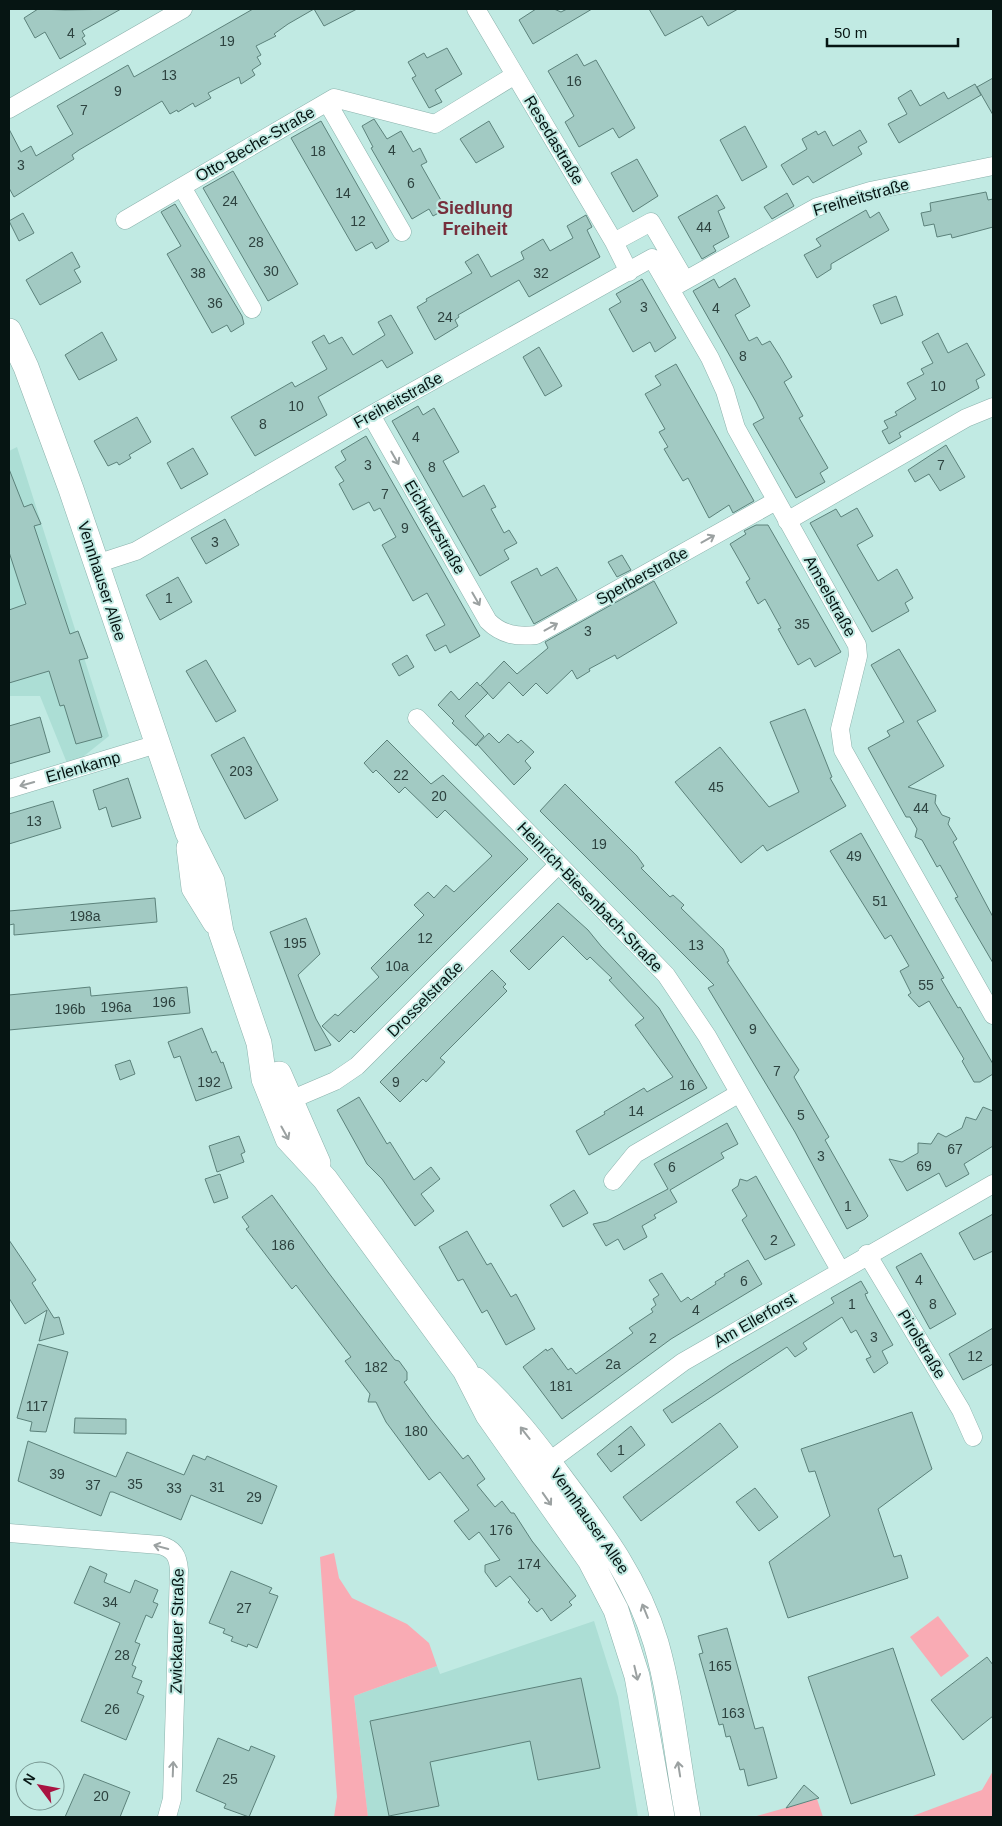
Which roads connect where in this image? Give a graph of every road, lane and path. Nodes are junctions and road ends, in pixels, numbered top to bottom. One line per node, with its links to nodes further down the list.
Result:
1 (183, 9): 5 (street)
2 (476, 9): 3 (street, Resedastraße)
3 (515, 75): 4 (street, Otto-Beche-Straße); 10 (street, Resedastraße)
4 (327, 102): 7 (street, Otto-Beche-Straße); 9 (street, Otto-Beche-Straße)
5 (9, 109)
6 (993, 166): 12 (street, Freiheitstraße)
7 (182, 187): 8 (street, Otto-Beche-Straße); 14 (street, Otto-Beche-Straße)
8 (125, 220)
9 (402, 232)
10 (614, 242): 11 (street, Resedastraße); 12 (street)
11 (629, 272): 13 (street, Freiheitstraße); 17 (street, Freiheitstraße)
12 (685, 280): 13 (street, Freiheitstraße)
13 (670, 289): 18 (street, Amselstraße)
14 (252, 308)
15 (9, 331): 20 (main road, Vennhauser Allee)
16 (993, 407): 19 (street)
17 (371, 415): 20 (street, Freiheitstraße); 21 (street, Eichkatzstraße, one-way to 21)
18 (776, 501): 19 (street, Amselstraße); 21 (street, Sperberstraße, one-way to 18)
19 (787, 521): 26 (street, Amselstraße)
20 (96, 564): 23 (main road, Vennhauser Allee)
21 (505, 633)
22 (417, 718): 25 (street, Heinrich-Biesenbach-Straße)
23 (157, 744): 24 (street, Erlenkamp, one-way to 24); 28 (main road, Vennhauser Allee)
24 (9, 789)
25 (558, 865): 27 (street, Heinrich-Biesenbach-Straße); 28 (street, Drosselstraße)
26 (993, 1015)
27 (738, 1094): 29 (street); 32 (street, Heinrich-Biesenbach-Straße)
28 (282, 1104): 34 (main road, Vennhauser Allee)
29 (612, 1181)
30 (993, 1184): 31 (street, Am Ellerforst)
31 (867, 1254): 32 (street, Am Ellerforst); 33 (street, Pirolstraße)
32 (840, 1270): 34 (street, Am Ellerforst)
33 (973, 1437)
34 (540, 1469): 37 (main road, Vennhauser Allee, one-way to 37); 38 (main road, Vennhauser Allee, one-way to 34)
35 (9, 1532): 36 (street, Zwickauer Straße, one-way to 35)
36 (167, 1817)
37 (662, 1817)
38 (688, 1817)

